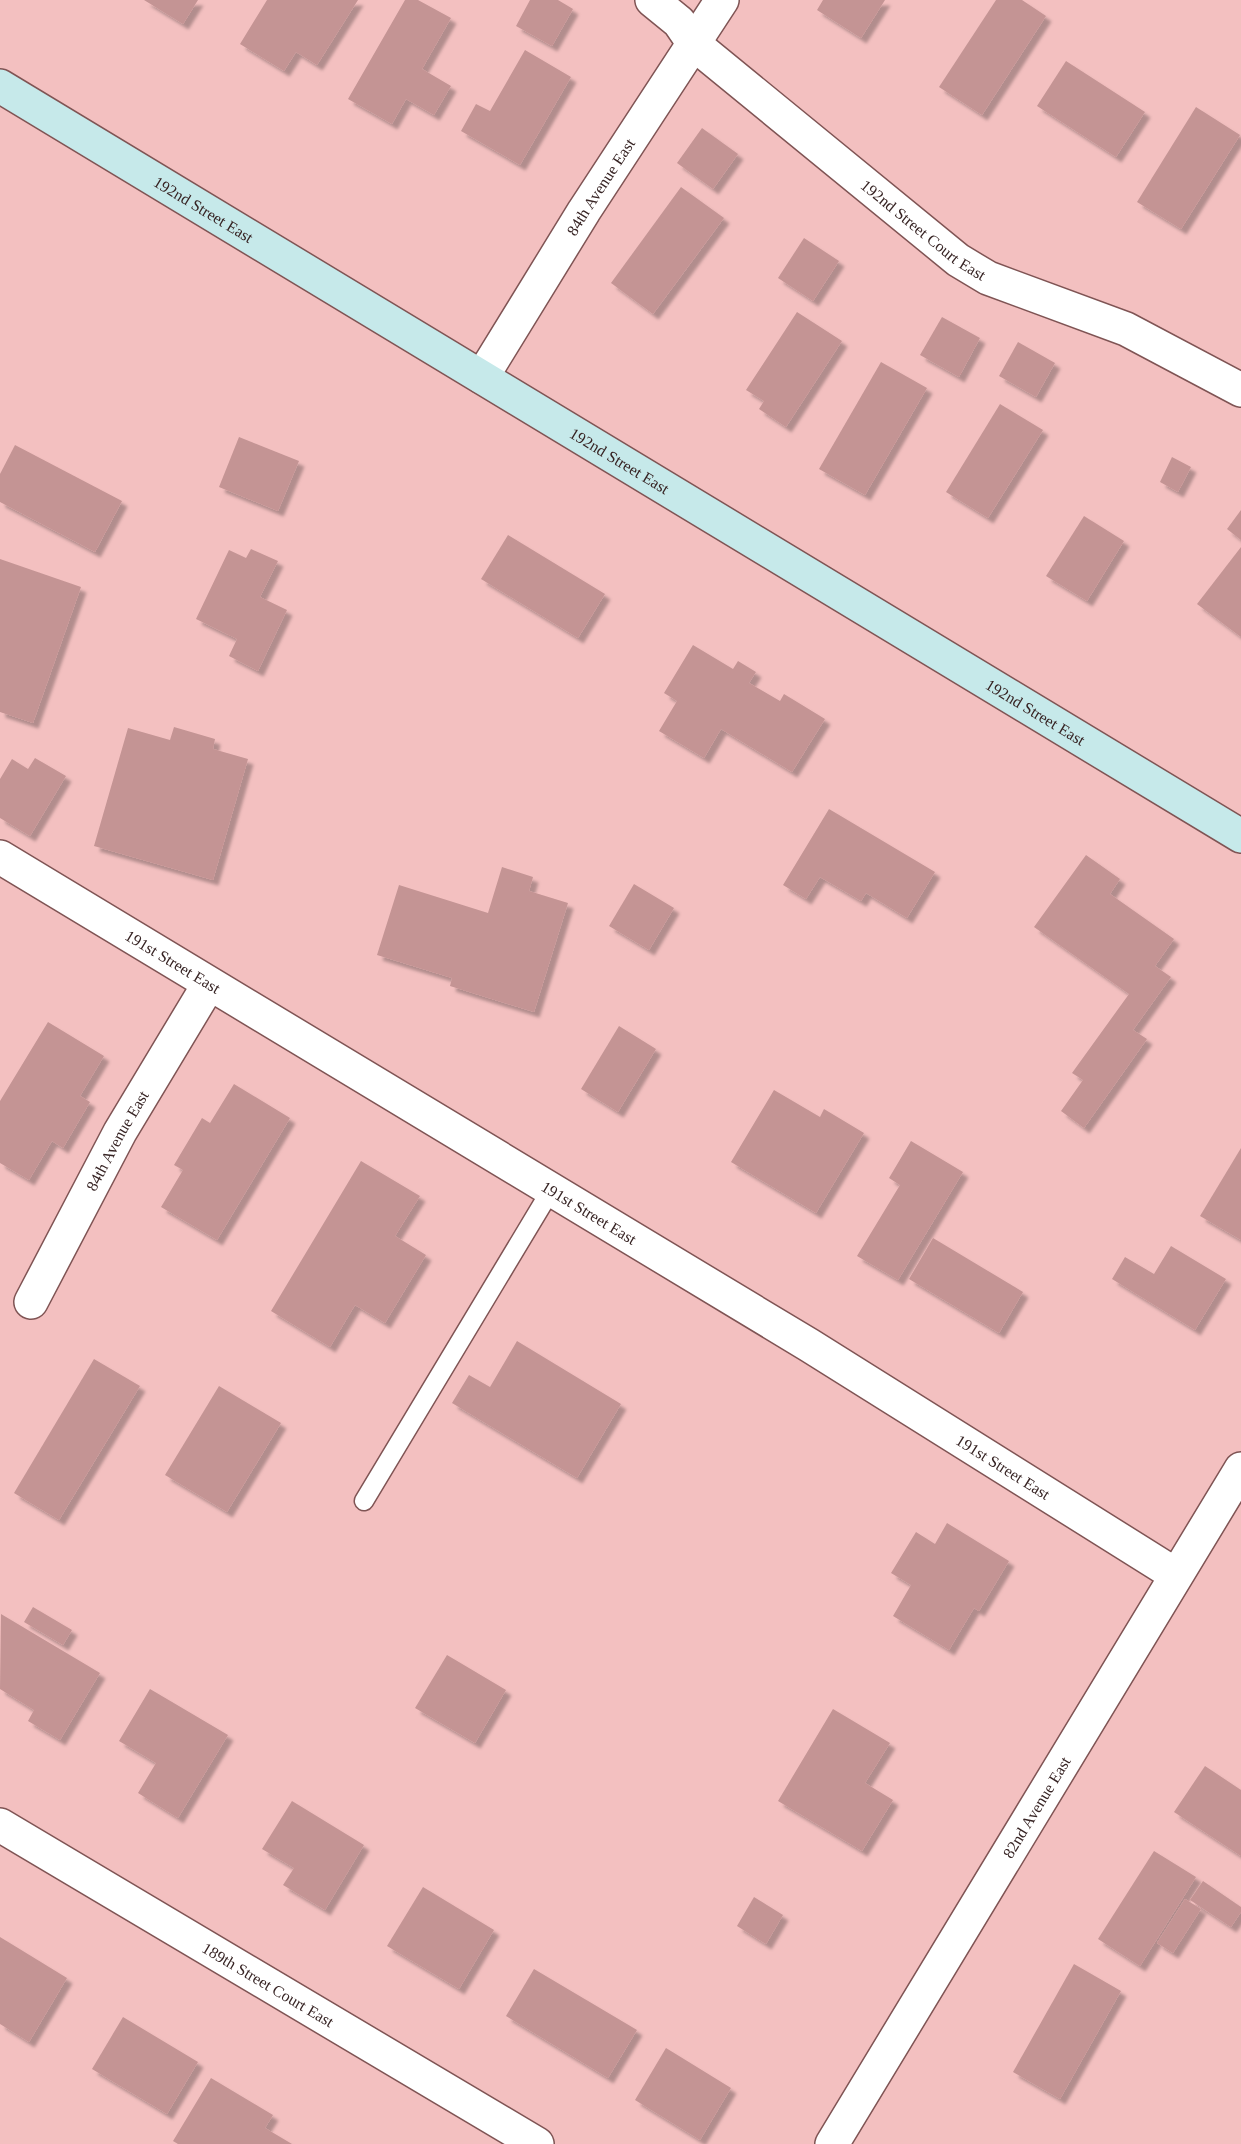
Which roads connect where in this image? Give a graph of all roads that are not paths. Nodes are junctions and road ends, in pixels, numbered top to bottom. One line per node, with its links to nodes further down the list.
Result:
1 (652, 0): 3 (street, 192nd Street Court East)
2 (722, 0): 3 (street, 84th Avenue East)
3 (694, 44): 5 (street, 84th Avenue East); 6 (street, 192nd Street Court East)
4 (0, 86): 5 (street, 192nd Street East)
5 (482, 377): 7 (street, 192nd Street East)
6 (1241, 390)
7 (1241, 836)
8 (0, 857): 9 (street, 191st Street East)
9 (209, 984): 10 (street, 191st Street East); 11 (street, 84th Avenue East)
10 (551, 1190): 13 (lane); 14 (street, 191st Street East)
11 (31, 1302)
12 (1241, 1469): 14 (street, 82nd Avenue East)
13 (364, 1501)
14 (1176, 1575): 17 (street, 82nd Avenue East)
15 (0, 1825): 16 (street, 189th Street Court East)
16 (537, 2144)
17 (832, 2144)

